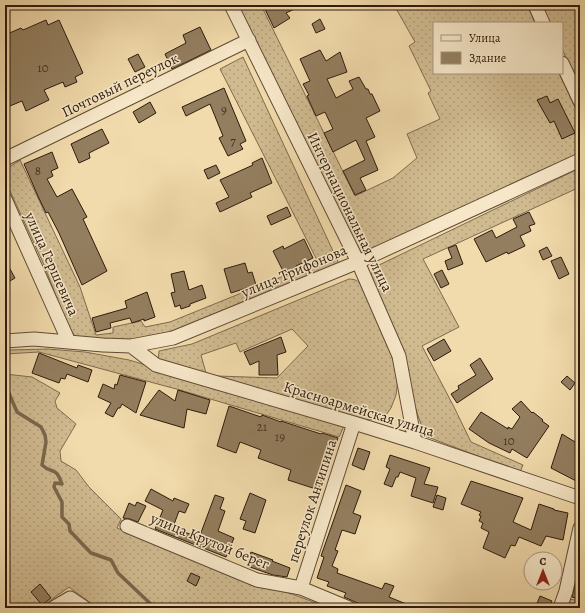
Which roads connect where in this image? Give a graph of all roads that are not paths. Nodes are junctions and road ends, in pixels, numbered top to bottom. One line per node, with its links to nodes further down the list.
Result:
1 (231, 5): 4 (street, Интернациональная улица)
2 (535, 5): 3 (street)
3 (543, 22)
4 (249, 40): 7 (street, Почтовый переулок); 10 (street, Интернациональная улица)
5 (563, 65): 6 (street)
6 (580, 101)
7 (5, 158)
8 (580, 160): 10 (street, улица Трифонова)
9 (5, 199): 12 (street, улица Гершевича)
10 (358, 262): 13 (street, улица Трифонова); 15 (street, Интернациональная улица)
11 (5, 341): 12 (street, улица Трифонова)
12 (69, 342): 13 (street, улица Трифонова)
13 (131, 346): 14 (street, Красноармейская улица)
14 (354, 423): 15 (street, Красноармейская улица); 19 (street, переулок Антипина)
15 (415, 442): 16 (street, Красноармейская улица)
16 (580, 498)
17 (127, 526): 19 (street, улица Крутой берег)
18 (580, 528): 23 (street)
19 (300, 588): 22 (street, улица Крутой берег)
20 (53, 608): 21 (street)
21 (85, 608)
22 (349, 608)
23 (560, 608)

